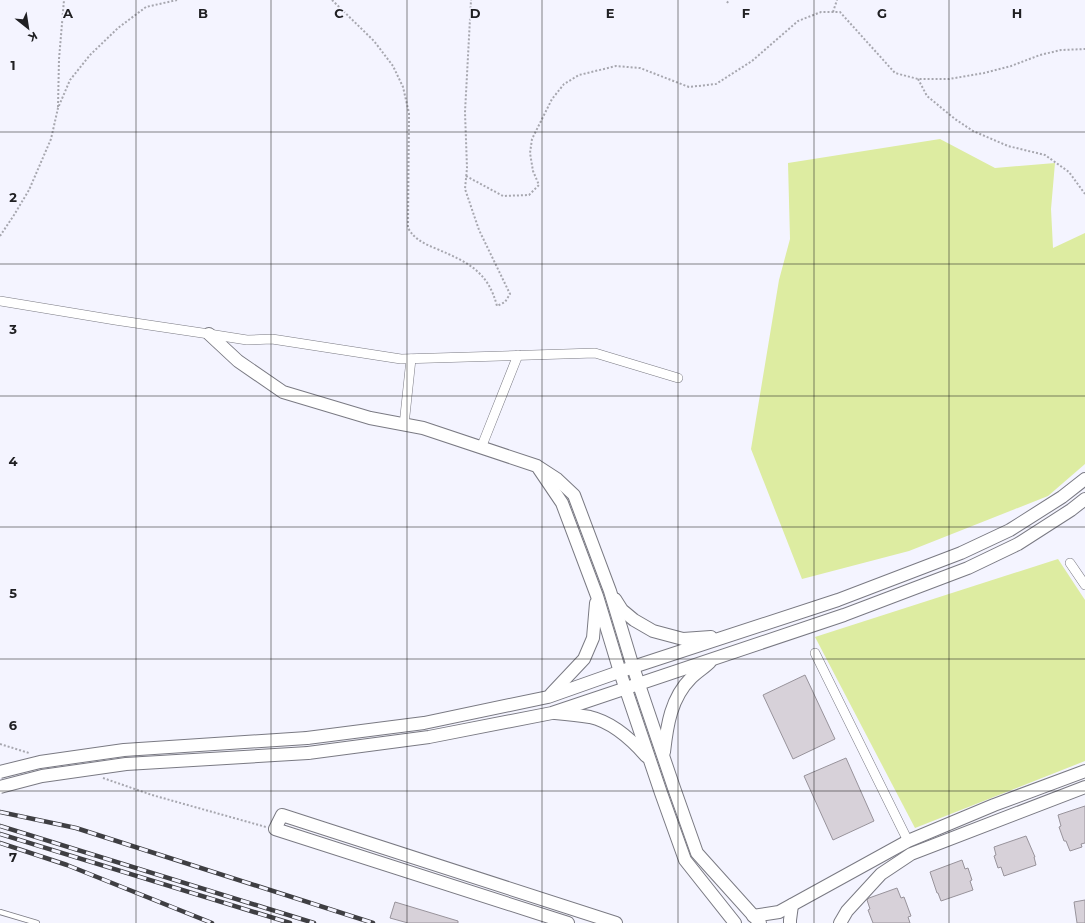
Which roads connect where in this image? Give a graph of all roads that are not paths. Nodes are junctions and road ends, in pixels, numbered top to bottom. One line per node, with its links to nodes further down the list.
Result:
1 (0, 301): 2 (street)
2 (209, 334): 4 (street); 6 (main road)
3 (518, 355): 4 (street); 5 (street); 7 (street)
4 (411, 359): 6 (street)
5 (678, 378)
6 (404, 425): 7 (main road)
7 (481, 448): 8 (main road)
8 (537, 466): 13 (main road); 14 (main road)
9 (1085, 479): 15 (main road)
10 (1085, 499): 17 (main road)
11 (1070, 562): 12 (street)
12 (1085, 586)
13 (610, 591): 15 (main road); 18 (main road)
14 (597, 596): 19 (main road); 22 (main road)
15 (730, 635): 18 (main road)
16 (815, 654): 30 (street)
17 (716, 658): 20 (main road); 24 (main road)
18 (633, 667): 19 (main road); 20 (main road)
19 (620, 672): 21 (main road); 22 (main road)
20 (639, 684): 21 (main road); 24 (main road)
21 (625, 688): 23 (main road); 25 (main road)
22 (548, 697): 27 (main road, bridge)
23 (552, 712): 25 (main road); 29 (main road, bridge)
24 (663, 757): 33 (main road)
25 (649, 760): 34 (main road)
26 (1085, 771): 30 (main road)
27 (0, 772)
28 (1085, 786): 39 (main road)
29 (0, 787)
30 (908, 841): 31 (main road)
31 (792, 905): 33 (main road); 38 (main road)
32 (0, 912): 35 (lane)
33 (756, 919)
34 (730, 920)
35 (37, 923)
36 (568, 923): 37 (main road)
37 (616, 923)
38 (790, 923)
39 (840, 923)

